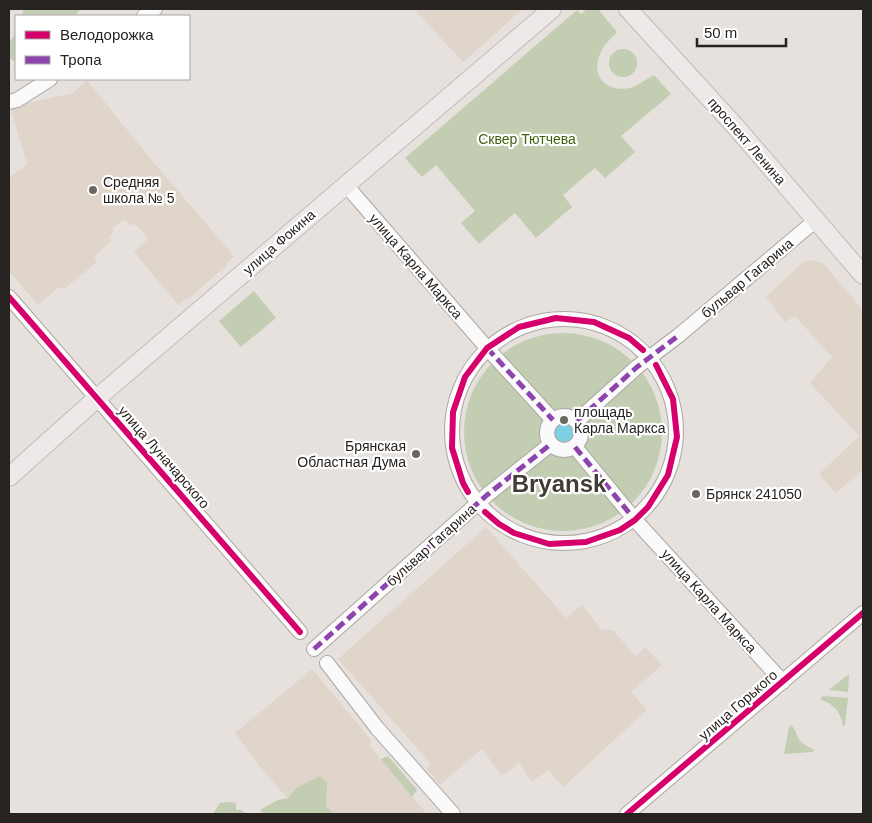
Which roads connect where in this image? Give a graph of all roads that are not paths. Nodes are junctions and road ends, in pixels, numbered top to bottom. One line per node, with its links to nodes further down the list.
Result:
1 (552, 9): 5 (main road, улица Фокина)
2 (628, 9): 6 (main road, проспект Ленина)
3 (48, 80): 4 (street)
4 (9, 102)
5 (345, 184): 9 (street, улица Карла Маркса); 11 (main road, улица Фокина)
6 (816, 220): 7 (main road, проспект Ленина); 10 (street, бульвар Гагарина)
7 (863, 275)
8 (9, 297): 11 (street, улица Луначарского)
9 (487, 348): 10 (street); 12 (street, улица Карла Маркса); 17 (street)
10 (650, 358): 13 (street, бульвар Гагарина); 18 (street)
11 (96, 399): 16 (main road, улица Фокина); 20 (street, улица Луначарского)
12 (553, 420): 13 (street); 14 (street)
13 (577, 421): 15 (street)
14 (551, 444): 15 (street); 17 (street, бульвар Гагарина)
15 (575, 447): 18 (street, улица Карла Маркса)
16 (9, 478)
17 (481, 508): 18 (street); 21 (street, бульвар Гагарина)
18 (635, 520): 23 (street, улица Карла Маркса)
19 (863, 613): 23 (street, улица Горького)
20 (300, 632)
21 (314, 649)
22 (327, 663): 24 (street)
23 (783, 682): 25 (street, улица Горького)
24 (453, 814)
25 (627, 814)

